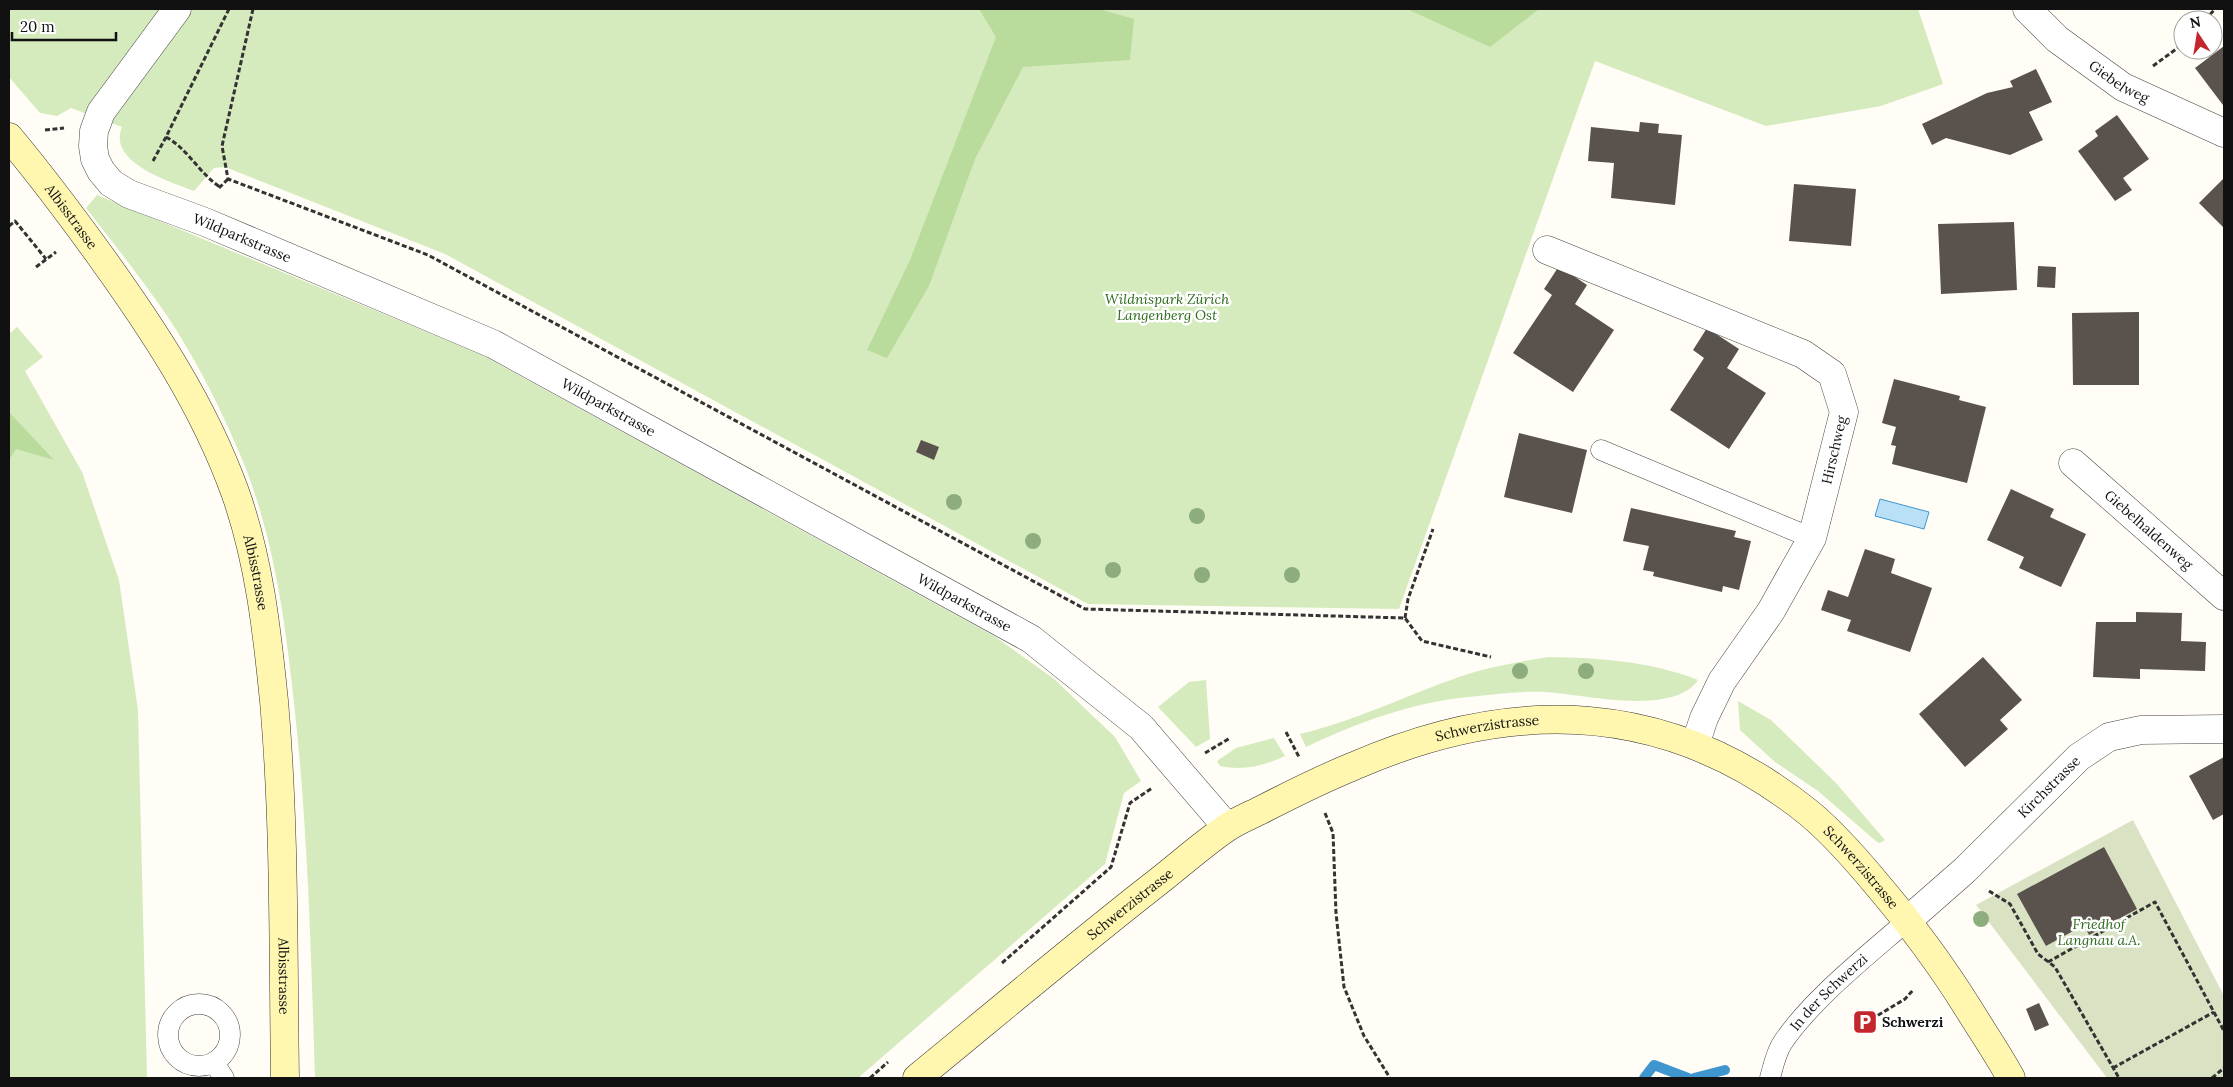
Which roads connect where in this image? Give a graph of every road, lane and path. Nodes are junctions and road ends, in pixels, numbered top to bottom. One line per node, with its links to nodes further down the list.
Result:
1 (177, 9): 27 (street, Wildparkstrasse)
2 (228, 9): 9 (path)
3 (253, 9): 22 (path)
4 (2027, 9): 7 (street, Giebelweg)
5 (2173, 51): 6 (path)
6 (2146, 69)
7 (2224, 133)
8 (9, 136): 41 (main road, Albisstrasse)
9 (166, 137): 10 (path); 11 (path)
10 (153, 161)
11 (220, 187)
12 (9, 226): 15 (path)
13 (1547, 250): 20 (street, Hirschweg)
14 (56, 252): 15 (path)
15 (46, 259): 16 (path)
16 (36, 266)
17 (1601, 450): 20 (lane)
18 (2073, 463): 21 (street, Giebelhaldenweg)
19 (1433, 529): 22 (path)
20 (1812, 538): 26 (street, Hirschweg)
21 (2224, 596)
22 (1405, 618): 23 (path)
23 (1491, 657)
24 (2224, 729): 31 (street, Kirchstrasse)
25 (1230, 738): 27 (path)
26 (1695, 745): 29 (main road, Schwerzistrasse); 31 (main road, Schwerzistrasse)
27 (1178, 771): 29 (street, Wildparkstrasse); 33 (path)
28 (1332, 826): 44 (path)
29 (1227, 828): 43 (main road, Schwerzistrasse)
30 (1986, 890): 32 (path)
31 (1908, 920): 45 (lane, In der Schwerzi); 46 (main road, Schwerzistrasse)
32 (2048, 962): 35 (path); 39 (path)
33 (1000, 965)
34 (1913, 990): 36 (path)
35 (2214, 1012): 37 (path); 39 (path)
36 (1865, 1023)
37 (2224, 1030)
38 (895, 1057): 42 (path)
39 (2113, 1068): 47 (path)
40 (2224, 1068): 48 (path)
41 (285, 1078)
42 (870, 1078)
43 (917, 1078)
44 (1390, 1078)
45 (1770, 1078)
46 (2010, 1078)
47 (2119, 1078)
48 (2212, 1078)

